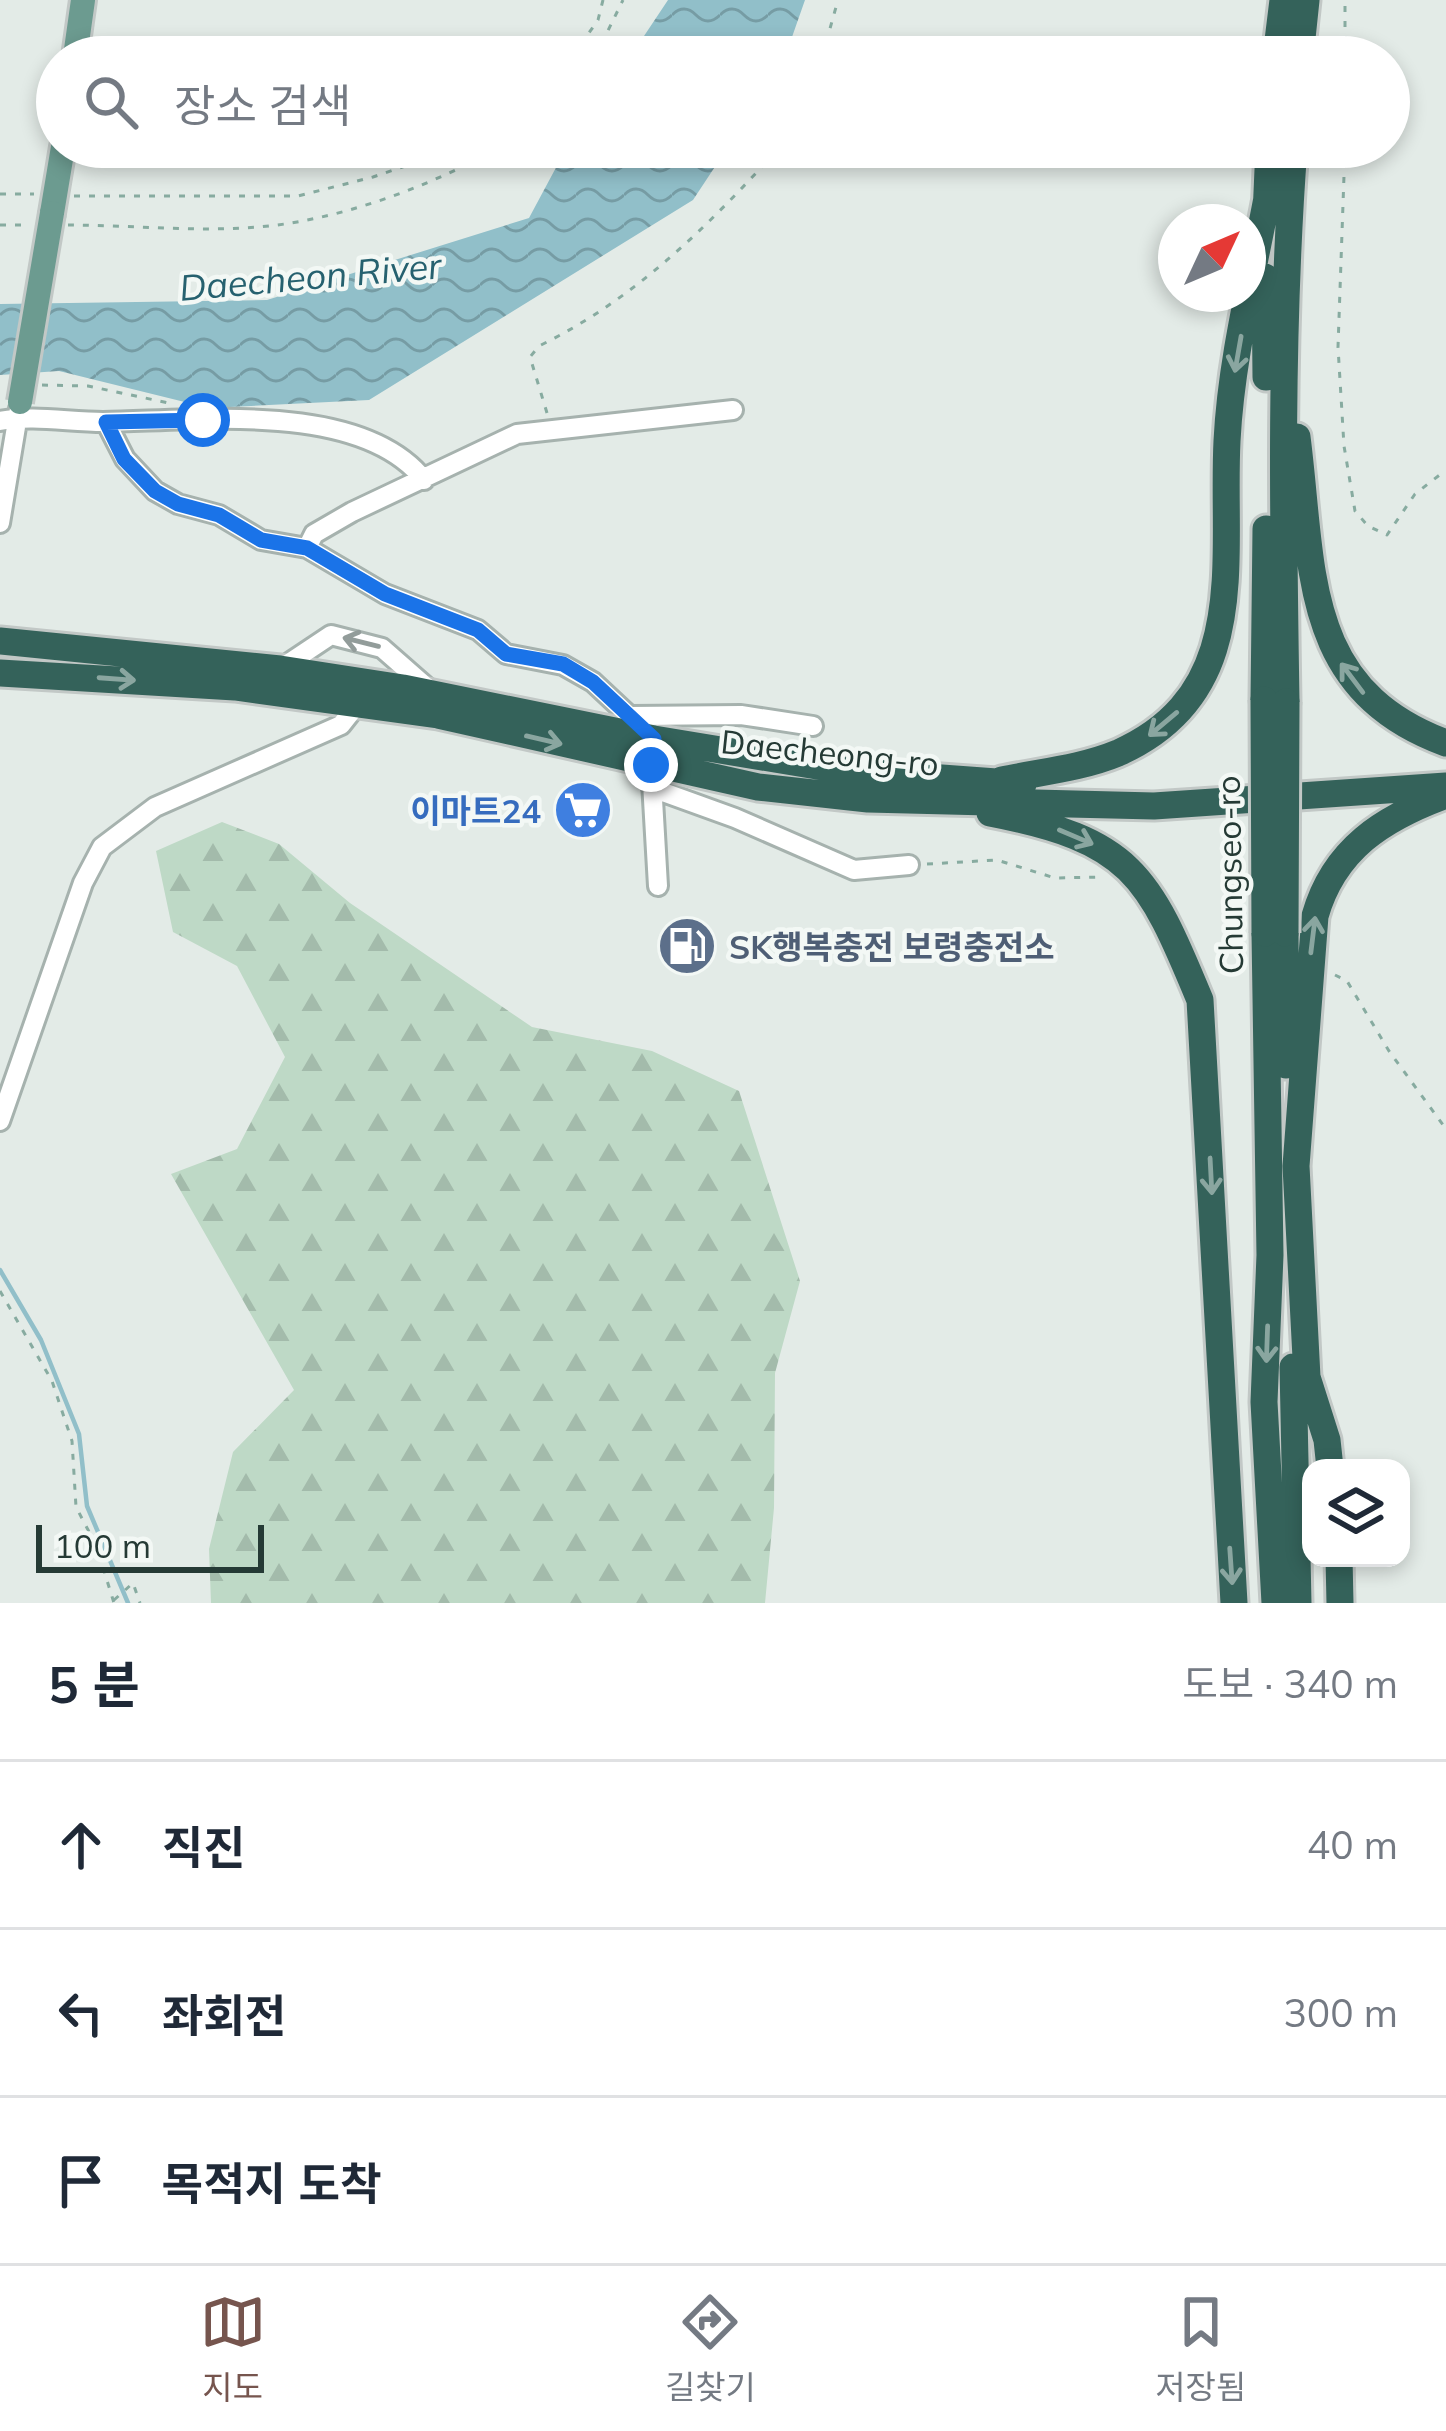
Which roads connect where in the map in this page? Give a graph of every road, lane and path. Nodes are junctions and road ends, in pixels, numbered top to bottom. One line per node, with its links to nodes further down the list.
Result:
1 (83, 0): 8 (main road)
2 (603, 0): 9 (path)
3 (623, 0): 10 (path)
4 (838, 0): 11 (path)
5 (1283, 0): 12 (highway)
6 (1306, 0): 13 (highway)
7 (1345, 0): 14 (path)
8 (79, 36)
9 (587, 36)
10 (605, 36)
11 (828, 36)
12 (1279, 36)
13 (1302, 36)
14 (1345, 36)
15 (60, 168): 24 (main road)
16 (399, 168): 24 (path)
17 (463, 168): 24 (path)
18 (761, 168): 32 (path)
19 (1268, 168): 23 (highway)
20 (1293, 168): 26 (highway)
21 (1344, 168): 33 (path)
22 (0, 194): 24 (path)
23 (1267, 198): 41 (highway); 48 (highway, one-way to 48)
24 (55, 214): 25 (path); 29 (main road, bridge)
25 (0, 225)
26 (1284, 337): 41 (highway); 45 (highway, one-way to 26)
27 (44, 386): 30 (path)
28 (733, 410): 32 (street)
29 (13, 413): 31 (street); 35 (street)
30 (203, 420): 31 (street); 34 (street)
31 (106, 422): 36 (street)
32 (552, 427): 34 (street)
33 (1446, 470)
34 (424, 480): 36 (street)
35 (0, 523)
36 (307, 548): 43 (street)
37 (0, 640): 38 (highway, Daecheong-ro)
38 (280, 669): 40 (highway, Daecheong-ro); 40 (street, one-way to 38)
39 (4, 677): 42 (highway, Daecheong-ro, one-way to 42)
40 (435, 694): 46 (highway, Daecheong-ro)
41 (1275, 701): 55 (highway, bridge)
42 (356, 706): 46 (highway, Daecheong-ro, one-way to 46); 57 (street)
43 (631, 716): 44 (street); 46 (street)
44 (812, 726)
45 (1446, 743)
46 (652, 764): 48 (highway, Daecheong-ro); 51 (highway, Daecheong-ro); 52 (street); 54 (street)
47 (1446, 770): 48 (highway, Daecheong-ro)
48 (991, 782)
49 (1446, 786): 51 (highway, Daecheong-ro)
50 (1446, 795): 60 (highway, one-way to 50)
51 (922, 800): 64 (highway, one-way to 64)
52 (909, 865): 53 (path)
53 (1111, 883)
54 (658, 886)
55 (1275, 933): 65 (highway, Chungseo-ro, one-way to 65); 66 (highway, Chungseo-ro)
56 (1335, 975): 58 (path)
57 (0, 1121)
58 (1446, 1129)
59 (0, 1291): 62 (path)
60 (1329, 1459)
61 (1339, 1567): 67 (highway)
62 (114, 1600): 63 (path)
63 (140, 1603)
64 (1234, 1603)
65 (1275, 1603)
66 (1298, 1603)
67 (1340, 1603)

